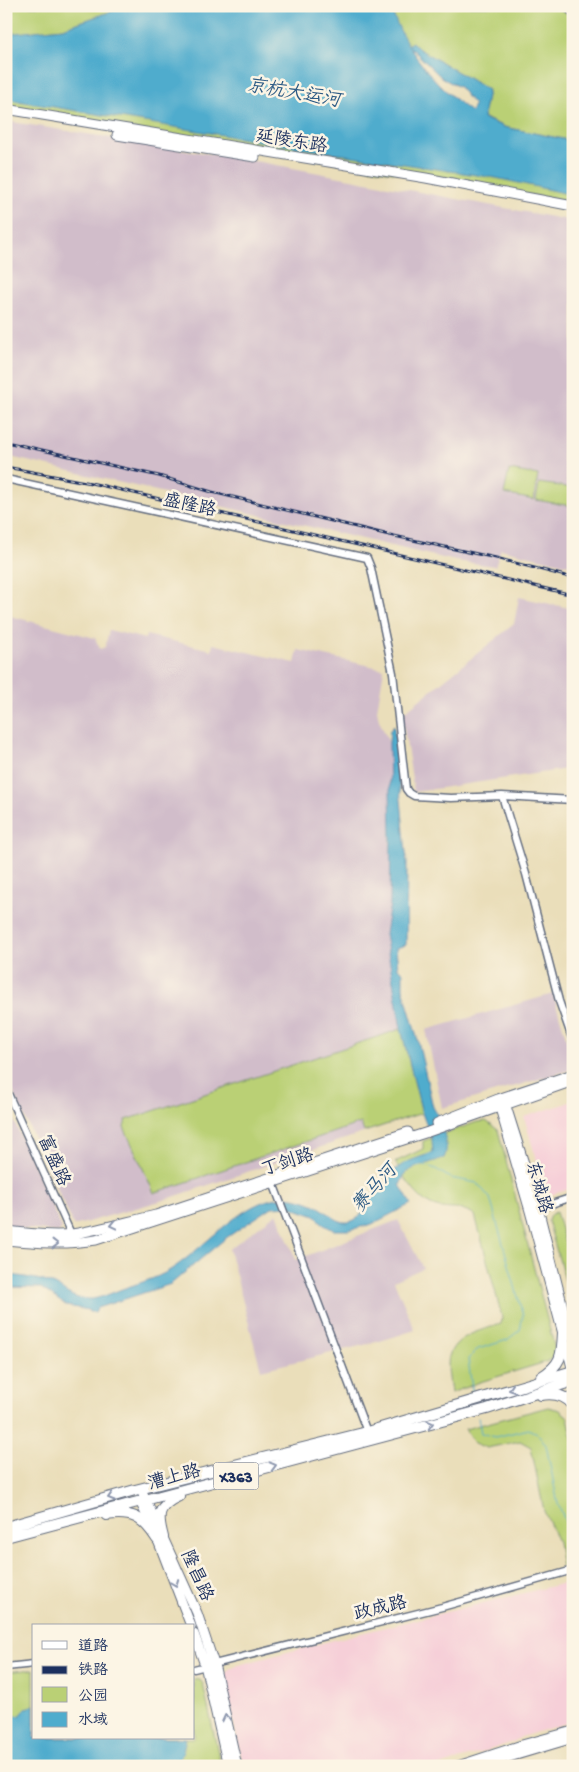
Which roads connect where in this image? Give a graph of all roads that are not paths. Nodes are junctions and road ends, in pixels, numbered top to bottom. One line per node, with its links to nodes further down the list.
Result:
1 (567, 6): 2 (main road)
2 (573, 10)
3 (6, 109): 5 (main road, 延陵东路)
4 (6, 115): 6 (main road, 延陵东路)
5 (573, 206)
6 (573, 211)
7 (6, 479): 8 (street, 盛隆路)
8 (502, 796): 9 (street); 10 (street)
9 (573, 800)
10 (573, 1041)
11 (573, 1074): 14 (main road, 丁剑路)
12 (573, 1080): 14 (main road, 丁剑路)
13 (6, 1089): 19 (street, 富盛路)
14 (502, 1102): 15 (main road, 丁剑路); 17 (main road, 东城路)
15 (272, 1179): 19 (main road, 丁剑路, one-way to 19); 21 (main road, 丁剑路); 30 (street)
16 (573, 1197): 17 (street)
17 (534, 1210): 22 (main road, 东城路)
18 (6, 1231): 19 (main road, 丁剑路)
19 (72, 1234): 21 (street, 富盛路)
20 (6, 1240): 21 (main road, 丁剑路, one-way to 21)
21 (76, 1244)
22 (568, 1332): 23 (main road, 东城路); 24 (main road, 东城路); 26 (main road)
23 (573, 1351)
24 (573, 1371): 26 (main road, X363)
25 (573, 1381): 27 (main road, X363)
26 (530, 1383): 29 (main road, X363, one-way to 29)
27 (513, 1400): 28 (main road); 29 (main road, X363)
28 (573, 1405)
29 (464, 1410): 30 (main road, 漕上路 / X363); 31 (main road, 漕上路 / X363, one-way to 29)
30 (367, 1432): 32 (main road, 漕上路 / X363)
31 (206, 1484): 33 (main road, 漕上路 / X363); 37 (main road)
32 (138, 1489): 33 (main road, 隆昌路); 35 (main road, 漕上路 / X363, one-way to 35)
33 (143, 1500): 34 (main road, 漕上路 / X363); 37 (main road, 隆昌路)
34 (65, 1521): 36 (main road, 漕上路 / X363); 37 (main road)
35 (6, 1527)
36 (6, 1536)
37 (160, 1538): 39 (main road, 隆昌路, one-way to 39); 42 (main road, 隆昌路)
38 (573, 1570): 42 (street, 政成路)
39 (190, 1624)
40 (195, 1636): 42 (main road, 隆昌路)
41 (32, 1664): 43 (street)
42 (209, 1665): 44 (street, 政成路); 47 (main road, 隆昌路); 48 (main road, 隆昌路, one-way to 42)
43 (6, 1667)
44 (195, 1669)
45 (573, 1731): 49 (main road)
46 (573, 1738): 50 (main road)
47 (228, 1766)
48 (237, 1766)
49 (458, 1766)
50 (479, 1766)

